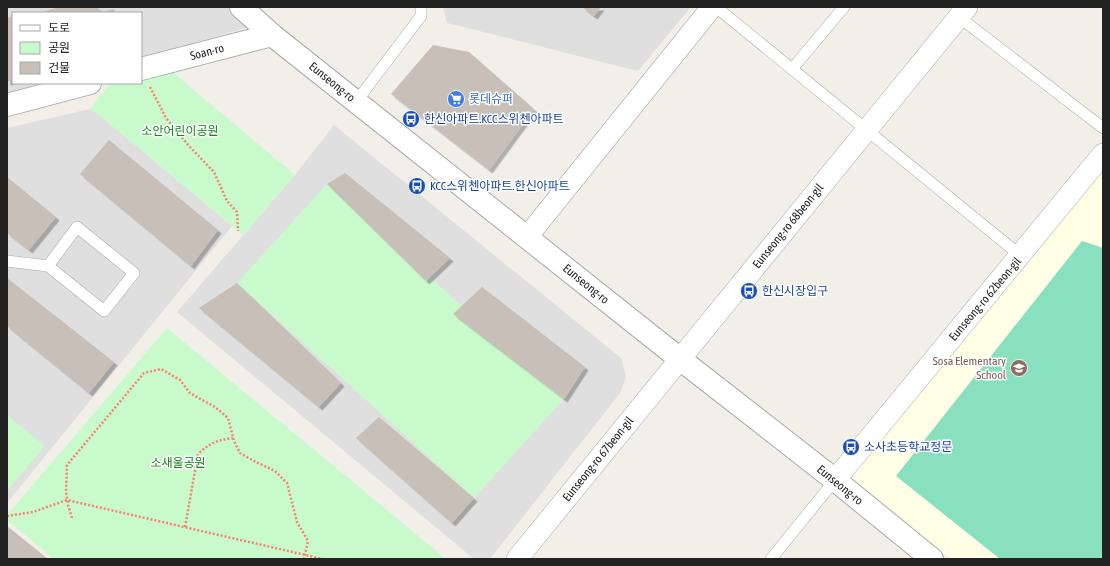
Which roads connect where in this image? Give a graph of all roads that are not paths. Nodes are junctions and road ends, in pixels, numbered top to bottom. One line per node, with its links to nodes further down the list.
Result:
1 (241, 7): 7 (street, Eunseong-ro)
2 (421, 7): 11 (lane)
3 (712, 7): 16 (street)
4 (716, 7): 8 (lane)
5 (844, 7): 8 (lane)
6 (963, 12): 13 (lane); 14 (street, Eunseong-ro 68beon-gil)
7 (272, 35): 9 (street, Soan-ro); 11 (street, Eunseong-ro)
8 (792, 69): 14 (lane)
9 (145, 77)
10 (86, 84): 12 (street)
11 (356, 102): 16 (street, Eunseong-ro)
12 (7, 105)
13 (1103, 128)
14 (867, 130): 17 (lane); 20 (street, Eunseong-ro 68beon-gil)
15 (1103, 154): 17 (street, Eunseong-ro 62beon-gil)
16 (527, 238): 20 (street, Eunseong-ro)
17 (1021, 256): 21 (street, Eunseong-ro 62beon-gil)
18 (7, 261): 19 (lane)
19 (48, 266): 19 (lane)
20 (680, 359): 21 (street, Eunseong-ro); 22 (street, Eunseong-ro 67beon-gil)
21 (835, 480): 23 (lane); 24 (street, Eunseong-ro)
22 (517, 559)
23 (771, 559)
24 (932, 559)

